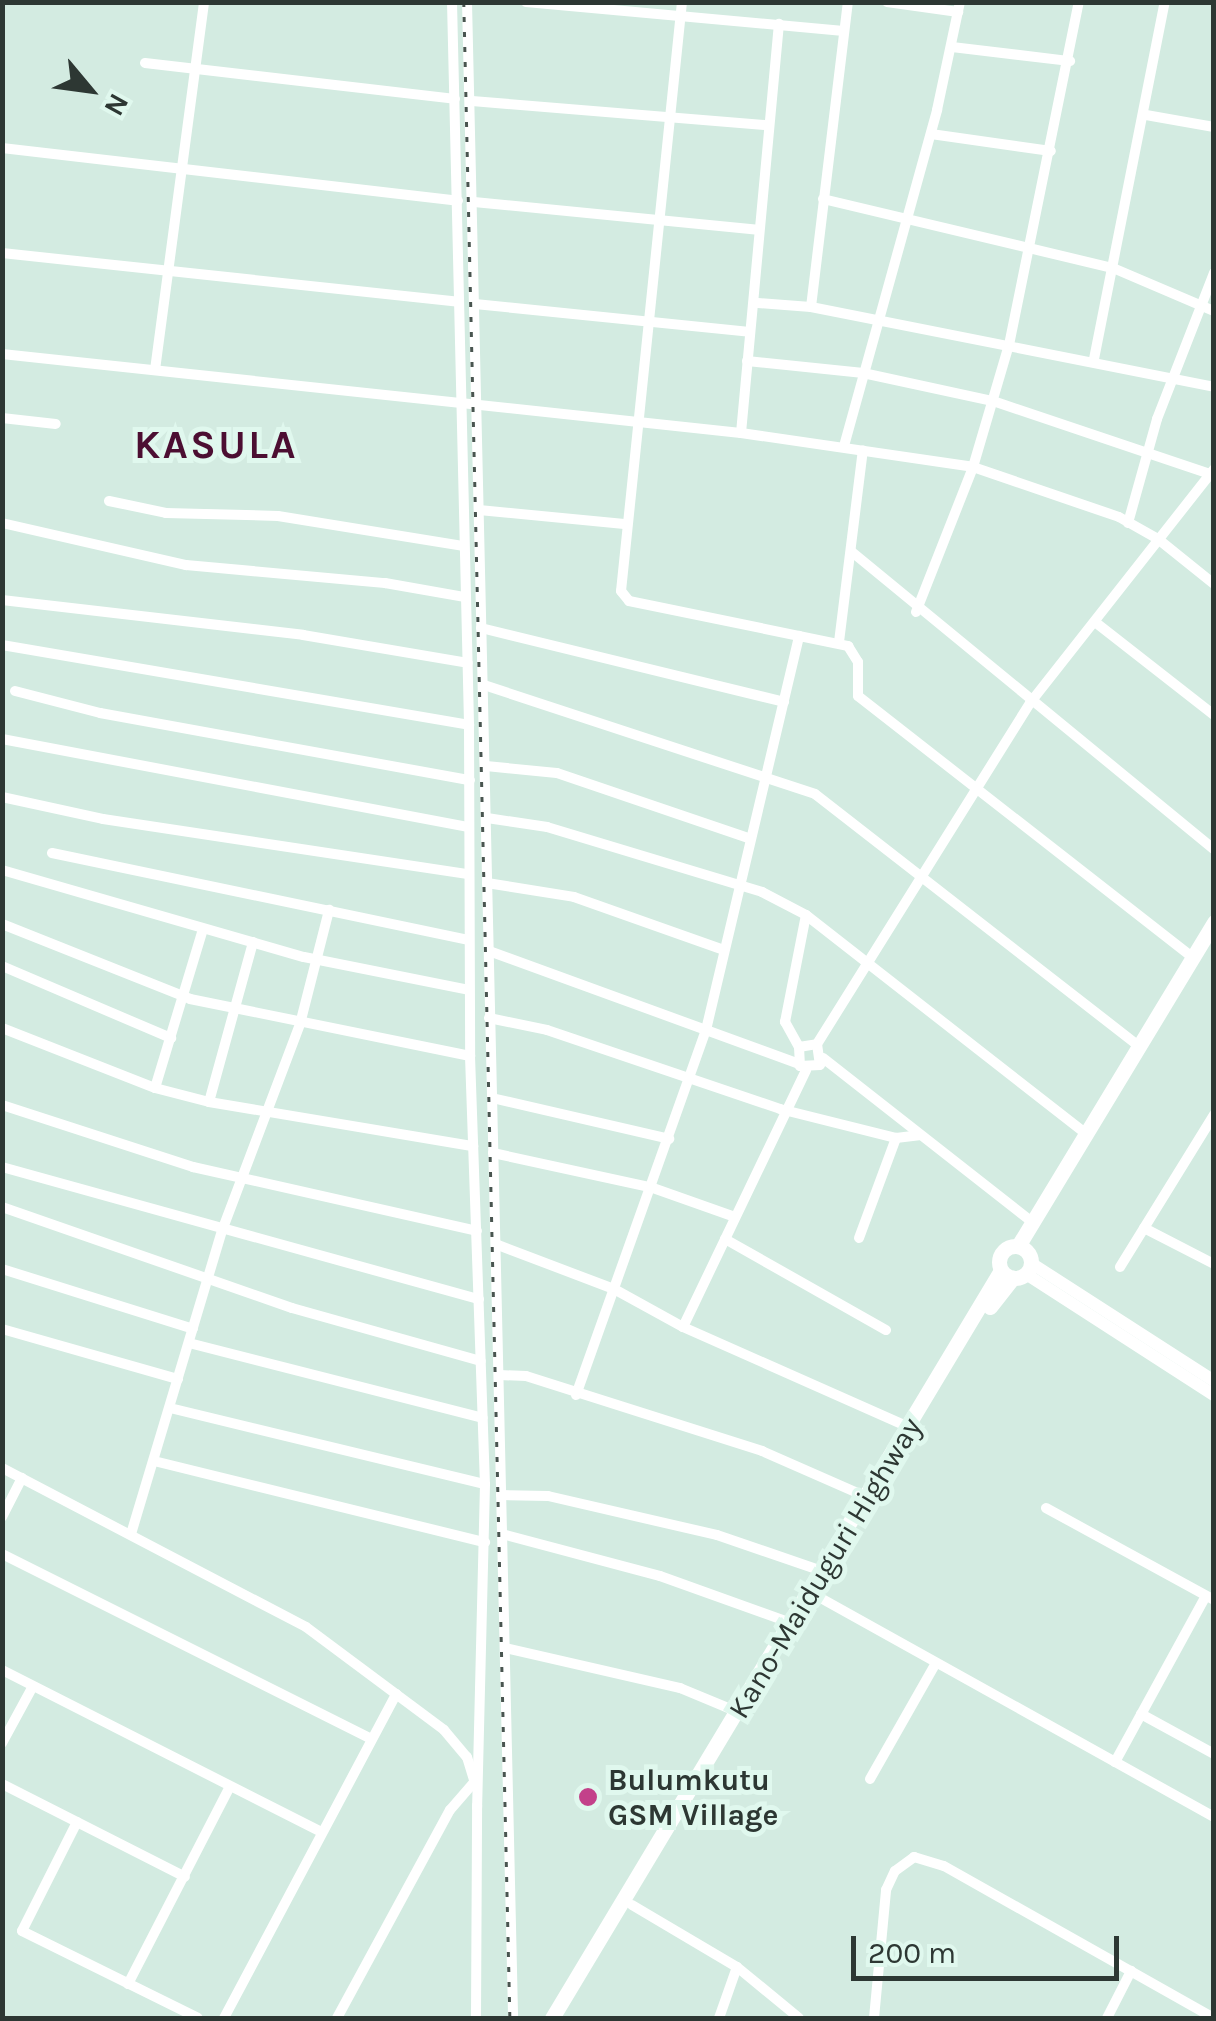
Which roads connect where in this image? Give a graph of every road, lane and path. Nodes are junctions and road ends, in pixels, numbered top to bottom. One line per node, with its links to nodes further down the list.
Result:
1 (204, 2): 16 (street)
2 (452, 2): 17 (street)
3 (467, 2): 18 (street)
4 (526, 2): 10 (street)
5 (848, 2): 12 (street)
6 (886, 2): 9 (street)
7 (1079, 2): 14 (street)
8 (1165, 2): 19 (street)
9 (959, 7): 13 (street)
10 (681, 8): 11 (street); 20 (street)
11 (779, 24): 12 (street); 21 (street)
12 (844, 31): 27 (street)
13 (952, 47): 14 (street); 23 (street)
14 (1070, 61): 25 (street)
15 (145, 63): 16 (street)
16 (194, 70): 17 (street); 26 (street)
17 (455, 99): 28 (street)
18 (472, 100): 20 (street); 29 (street)
19 (1146, 115): 22 (street); 35 (street)
20 (669, 117): 21 (street); 31 (street)
21 (767, 125): 32 (street)
22 (1214, 127)
23 (930, 134): 25 (street); 30 (street)
24 (2, 148): 26 (street)
25 (1051, 151): 33 (street)
26 (179, 172): 28 (street); 36 (street)
27 (823, 199): 30 (street); 41 (street)
28 (458, 201): 38 (street)
29 (474, 202): 31 (street); 39 (street)
30 (908, 216): 33 (street); 45 (street)
31 (658, 219): 32 (street); 44 (street)
32 (758, 230): 40 (street)
33 (1031, 246): 35 (street); 47 (street)
34 (2, 253): 36 (street)
35 (1113, 268): 42 (street); 49 (street)
36 (168, 270): 38 (street); 51 (street)
37 (1214, 273): 42 (street)
38 (458, 302): 56 (street)
39 (474, 304): 44 (street); 57 (street)
40 (758, 304): 41 (street); 46 (street)
41 (812, 306): 45 (street)
42 (1201, 307): 43 (street); 53 (street)
43 (1214, 312)
44 (646, 317): 46 (street); 59 (street)
45 (876, 320): 47 (street); 52 (street)
46 (750, 332): 50 (street)
47 (1009, 344): 49 (street); 55 (street)
48 (2, 354): 51 (street)
49 (1094, 359): 53 (street)
50 (747, 361): 52 (street); 61 (street)
51 (155, 370): 56 (street)
52 (863, 373): 55 (street); 62 (street)
53 (1172, 378): 54 (street); 63 (street)
54 (1214, 388)
55 (992, 401): 63 (street); 65 (street)
56 (458, 404): 57 (street); 73 (street)
57 (478, 406): 59 (street); 68 (street)
58 (2, 418): 60 (street)
59 (634, 423): 61 (street); 71 (street)
60 (56, 424)
61 (741, 434): 62 (street)
62 (844, 446): 64 (street)
63 (1150, 449): 66 (street); 69 (street)
64 (863, 450): 65 (street); 74 (street)
65 (973, 467): 69 (street); 78 (street)
66 (1212, 472): 72 (street)
67 (109, 501): 73 (street)
68 (479, 510): 71 (street); 80 (street)
69 (1128, 522): 72 (street)
70 (2, 523): 76 (street)
71 (624, 524): 81 (street)
72 (1158, 538): 75 (street); 79 (street)
73 (462, 546): 76 (street)
74 (852, 552): 78 (street); 82 (street)
75 (1214, 584)
76 (464, 597): 84 (street)
77 (2, 600): 84 (street)
78 (916, 612): 88 (street)
79 (1095, 622): 88 (street); 89 (street)
80 (482, 628): 85 (street); 87 (street)
81 (799, 636): 82 (street); 87 (street)
82 (839, 642): 95 (street)
83 (2, 645): 90 (street)
84 (468, 664): 90 (street)
85 (484, 685): 92 (street); 93 (street)
86 (15, 690): 94 (street)
87 (784, 702): 93 (street)
88 (1030, 703): 95 (street); 100 (street)
89 (1214, 715)
90 (469, 725): 94 (street)
91 (2, 739): 98 (street)
92 (486, 766): 97 (street); 99 (street)
93 (766, 776): 99 (street); 104 (street)
94 (470, 780): 98 (street)
95 (975, 789): 104 (street); 117 (street)
96 (2, 797): 103 (street)
97 (488, 818): 105 (street); 106 (street)
98 (469, 827): 103 (street)
99 (748, 838): 106 (street)
100 (1214, 849)
101 (52, 853): 107 (street)
102 (2, 870): 111 (street)
103 (468, 874): 113 (street)
104 (920, 876): 119 (street); 130 (street)
105 (487, 882): 115 (street); 116 (street)
106 (738, 886): 108 (street); 115 (street)
107 (330, 910): 113 (street); 118 (street)
108 (806, 914): 119 (street); 131 (street)
109 (1214, 922): 117 (highway, Kano-Maiduguri Highway)
110 (2, 924): 122 (street)
111 (204, 929): 114 (street); 122 (street)
112 (1214, 939): 161 (highway, Kano-Maiduguri Highway)
113 (468, 940): 121 (street)
114 (253, 942): 118 (street); 123 (street)
115 (724, 950): 127 (street)
116 (490, 951): 124 (street); 127 (street)
117 (1192, 957): 130 (highway, Kano-Maiduguri Highway)
118 (320, 960): 121 (street); 125 (street)
119 (866, 963): 129 (street); 143 (street)
120 (2, 966): 128 (street)
121 (469, 990): 132 (street)
122 (184, 996): 123 (street); 128 (street)
123 (234, 1010): 125 (street); 138 (street)
124 (490, 1018): 135 (street); 137 (street)
125 (300, 1024): 132 (street); 142 (street)
126 (2, 1028): 136 (street)
127 (706, 1030): 134 (street); 135 (street)
128 (171, 1038): 136 (street)
129 (818, 1044): 131 (street); 133 (street)
130 (1139, 1046): 143 (highway, Kano-Maiduguri Highway)
131 (799, 1047): 134 (street)
132 (470, 1056): 147 (street)
133 (823, 1058): 134 (street); 144 (street)
134 (802, 1066): 140 (street)
135 (690, 1082): 140 (street); 146 (street)
136 (154, 1088): 138 (street)
137 (492, 1098): 146 (street); 148 (street)
138 (209, 1102): 142 (street)
139 (2, 1105): 150 (street)
140 (788, 1107): 145 (street); 153 (street)
141 (1214, 1115): 156 (street)
142 (269, 1116): 147 (street); 150 (street)
143 (1086, 1134): 154 (highway, Kano-Maiduguri Highway)
144 (919, 1135): 145 (street); 154 (street)
145 (896, 1138): 159 (street)
146 (669, 1139): 151 (street)
147 (473, 1146): 157 (street)
148 (493, 1153): 151 (street); 160 (street)
149 (2, 1167): 155 (street)
150 (242, 1180): 155 (street); 157 (street)
151 (652, 1188): 153 (street); 166 (street)
152 (2, 1207): 165 (street)
153 (735, 1217): 158 (street)
154 (1032, 1222): 161 (highway, Kano-Maiduguri Highway)
155 (223, 1228): 165 (street); 167 (street)
156 (1144, 1228): 162 (street); 163 (street)
157 (478, 1232): 167 (street)
158 (725, 1238): 168 (street); 171 (street)
159 (859, 1238)
160 (498, 1245): 166 (street); 174 (street)
161 (1019, 1264): 176 (street); 178 (street); 181 (highway, Kano-Maiduguri Highway); 184 (highway, Kano-Maiduguri Highway)
162 (1214, 1264)
163 (1120, 1266)
164 (2, 1269): 169 (street)
165 (210, 1276): 169 (street); 173 (street)
166 (614, 1289): 168 (street); 177 (street)
167 (479, 1298): 173 (street)
168 (683, 1327): 181 (street)
169 (193, 1329): 172 (street)
170 (2, 1330): 175 (street)
171 (886, 1330)
172 (189, 1343): 175 (street); 180 (street)
173 (481, 1361): 180 (street)
174 (499, 1376): 177 (street); 187 (street)
175 (178, 1378): 179 (street)
176 (1214, 1381)
177 (576, 1395): 188 (street)
178 (1214, 1395)
179 (170, 1408): 182 (street); 186 (street)
180 (483, 1418): 186 (street)
181 (910, 1427): 184 (highway, Kano-Maiduguri Highway)
182 (154, 1461): 191 (street); 193 (street)
183 (2, 1468): 185 (street)
184 (888, 1471): 188 (highway, Kano-Maiduguri Highway); 196 (highway, Kano-Maiduguri Highway)
185 (22, 1478): 190 (street); 191 (street)
186 (485, 1484): 193 (street)
187 (501, 1495): 192 (street); 195 (street)
188 (868, 1497): 195 (highway, Kano-Maiduguri Highway)
189 (1046, 1508): 197 (street)
190 (2, 1517)
191 (131, 1534): 203 (street)
192 (502, 1534): 198 (street); 199 (street)
193 (485, 1542): 214 (street)
194 (2, 1554): 206 (street)
195 (823, 1572): 198 (highway, Kano-Maiduguri Highway)
196 (817, 1596): 200 (street); 219 (highway, Kano-Maiduguri Highway)
197 (1210, 1598): 205 (street)
198 (792, 1623): 204 (highway, Kano-Maiduguri Highway)
199 (505, 1648): 204 (street); 227 (street)
200 (936, 1663): 209 (street); 210 (street)
201 (2, 1670): 202 (street)
202 (32, 1688): 207 (street); 213 (street)
203 (396, 1694): 206 (street); 211 (street)
204 (738, 1712): 228 (highway, Kano-Maiduguri Highway)
205 (1141, 1714): 208 (street); 209 (street)
206 (370, 1738): 217 (street)
207 (2, 1743)
208 (1214, 1754)
209 (1115, 1762): 215 (street)
210 (870, 1779)
211 (474, 1781): 214 (street); 225 (street)
212 (2, 1784): 216 (street)
213 (230, 1788): 217 (street); 218 (street)
214 (477, 1808): 226 (street)
215 (1214, 1817)
216 (77, 1822): 218 (street); 222 (street)
217 (319, 1831): 224 (street)
218 (185, 1877): 222 (street)
219 (632, 1906): 220 (street); 229 (highway, Kano-Maiduguri Highway)
220 (736, 1967): 230 (street); 231 (street)
221 (1131, 1972): 232 (street); 233 (street); 234 (street)
222 (128, 1984): 223 (street)
223 (198, 2018)
224 (224, 2018)
225 (337, 2018)
226 (476, 2018)
227 (513, 2018)
228 (552, 2018)
229 (564, 2018)
230 (718, 2018)
231 (799, 2018)
232 (874, 2018)
233 (1108, 2018)
234 (1214, 2018)

